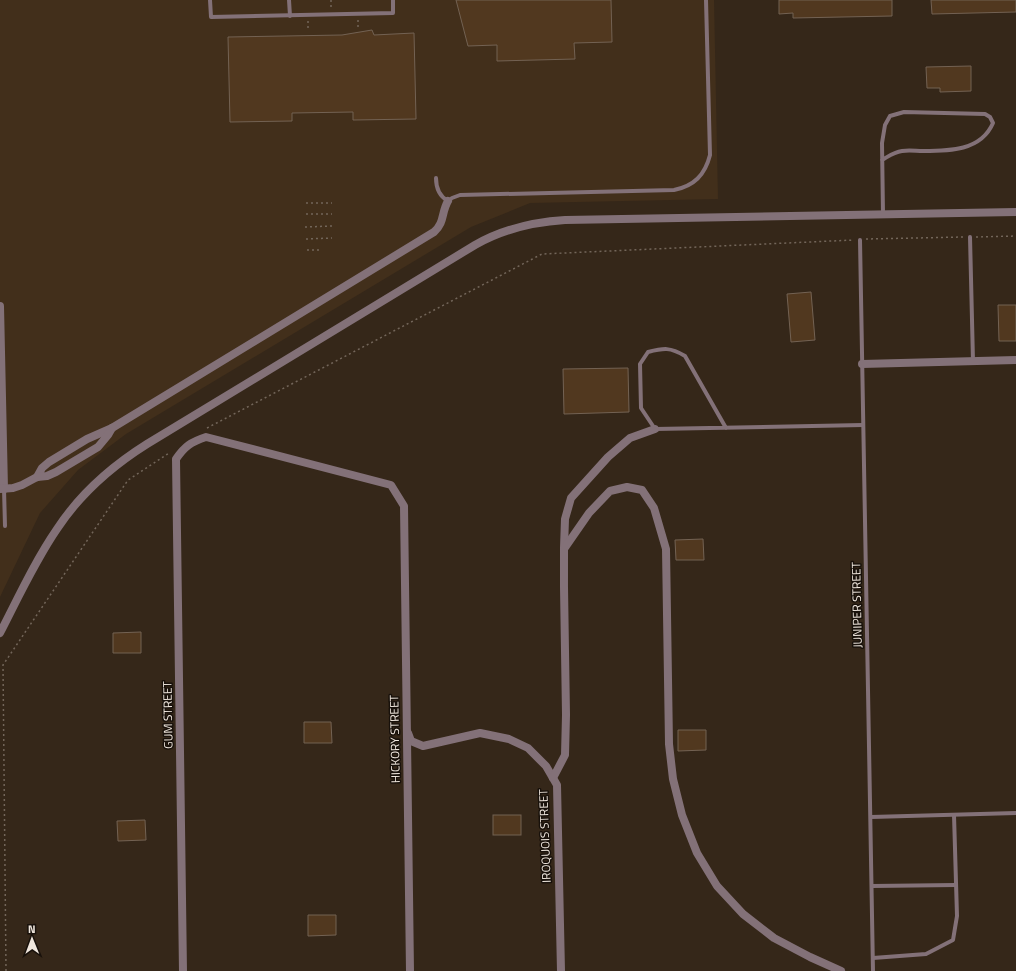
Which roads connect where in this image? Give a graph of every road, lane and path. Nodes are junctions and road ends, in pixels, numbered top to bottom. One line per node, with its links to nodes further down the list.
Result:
1 (210, 0): 5 (lane)
2 (289, 0): 5 (lane)
3 (393, 0): 5 (lane)
4 (706, 0): 8 (lane)
5 (290, 16)
6 (882, 160): 6 (lane); 14 (lane)
7 (436, 178): 8 (lane)
8 (448, 201): 29 (street)
9 (306, 203): 10 (path)
10 (332, 203)
11 (1016, 212): 14 (street)
12 (306, 214): 13 (path)
13 (332, 214)
14 (883, 215): 39 (street)
15 (332, 226): 16 (path)
16 (305, 227)
17 (1016, 236): 18 (path)
18 (970, 237): 21 (path); 26 (lane)
19 (332, 238): 20 (path)
20 (306, 239)
21 (860, 240): 27 (lane, JUNIPER STREET); 30 (path)
22 (307, 250): 23 (path)
23 (320, 250)
24 (0, 306): 36 (street)
25 (1016, 360): 26 (street)
26 (973, 361): 27 (street)
27 (862, 364): 28 (lane, JUNIPER STREET)
28 (863, 425): 31 (lane); 44 (lane, JUNIPER STREET)
29 (112, 428): 35 (street); 35 (street)
30 (206, 428)
31 (726, 428): 32 (lane); 32 (lane)
32 (655, 429): 38 (street)
33 (174, 450): 48 (path)
34 (176, 459): 40 (street, HICKORY STREET); 49 (street, GUM STREET)
35 (37, 477): 36 (street)
36 (2, 489): 37 (lane)
37 (5, 526)
38 (564, 549): 41 (street); 52 (street)
39 (0, 633)
40 (407, 730): 41 (street, IROQUOIS STREET); 50 (street, HICKORY STREET)
41 (553, 778): 51 (street, IROQUOIS STREET)
42 (1016, 813): 43 (lane)
43 (954, 815): 44 (lane); 45 (lane)
44 (870, 817): 46 (lane, JUNIPER STREET)
45 (956, 885): 46 (lane); 47 (lane)
46 (872, 886): 47 (lane, JUNIPER STREET)
47 (873, 958): 53 (lane, JUNIPER STREET)
48 (6, 971)
49 (183, 971)
50 (410, 971)
51 (561, 971)
52 (841, 971)
53 (873, 971)

